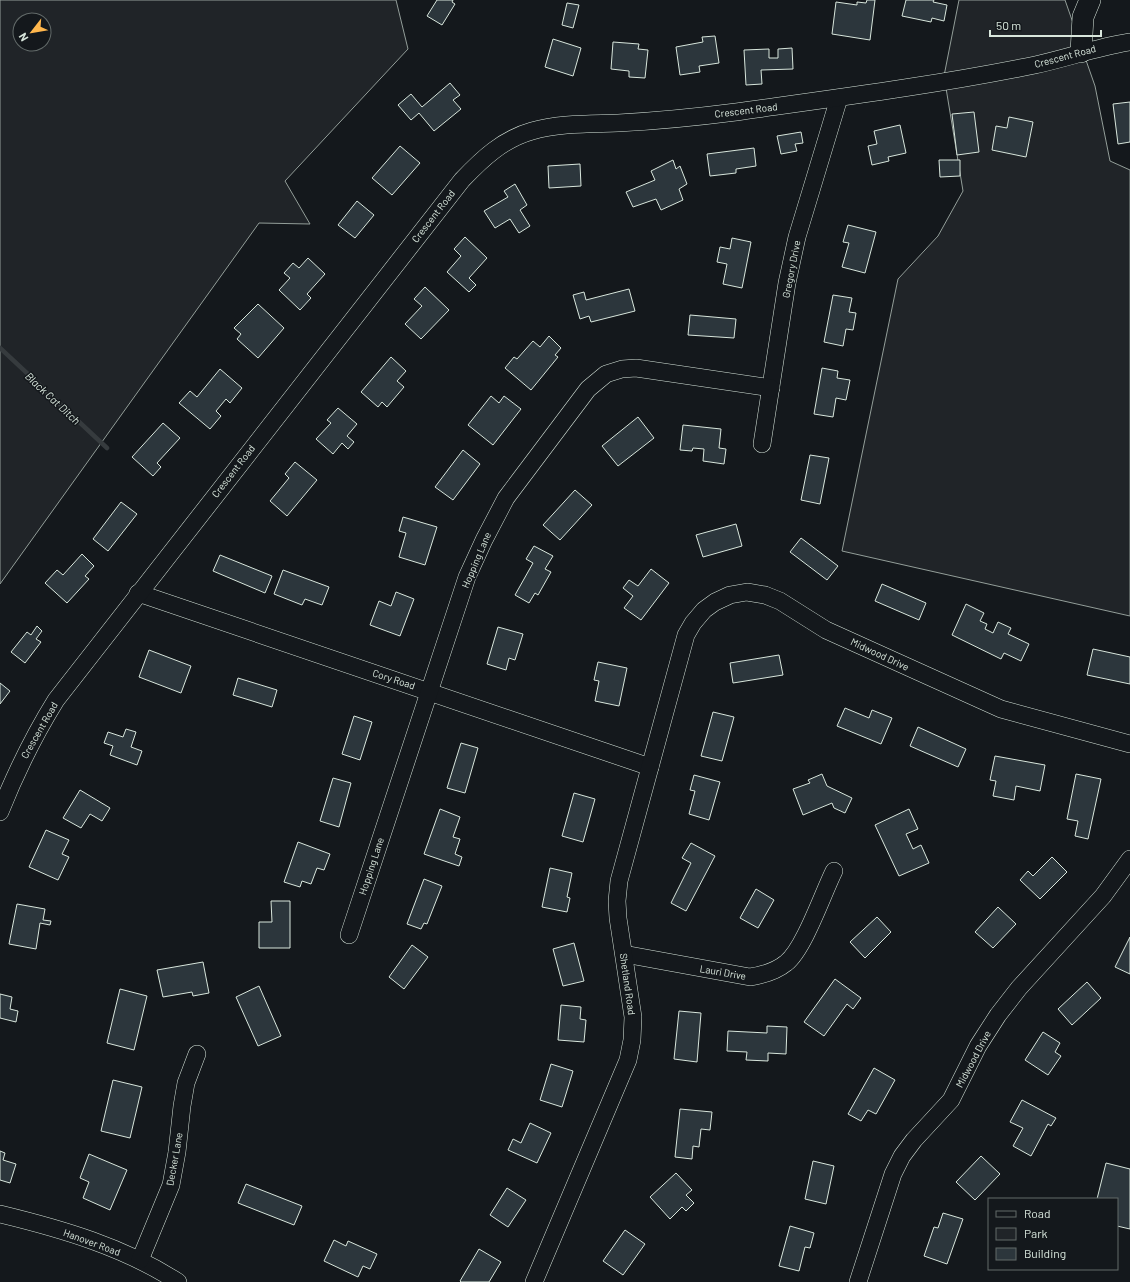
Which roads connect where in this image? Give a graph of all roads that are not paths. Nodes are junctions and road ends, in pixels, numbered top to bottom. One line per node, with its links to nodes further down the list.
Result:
1 (1090, 0): 3 (main road)
2 (1130, 42): 3 (street, Crescent Road)
3 (1081, 52): 4 (street, Crescent Road)
4 (839, 98): 5 (street, Gregory Drive); 7 (street, Crescent Road)
5 (771, 388): 6 (street, Gregory Drive); 9 (street, Hopping Lane)
6 (762, 444)
7 (138, 593): 9 (street, Cory Road); 12 (street, Crescent Road)
8 (675, 675): 10 (street, Midwood Drive); 11 (street, Shetland Road)
9 (429, 691): 11 (street, Cory Road); 15 (street, Hopping Lane)
10 (1130, 744)
11 (650, 767): 16 (street, Shetland Road)
12 (0, 812)
13 (1130, 859): 22 (street, Midwood Drive)
14 (834, 870): 16 (street, Lauri Drive)
15 (349, 935)
16 (624, 954): 21 (street, Shetland Road)
17 (197, 1054): 19 (street, Decker Lane)
18 (0, 1214): 19 (street, Hanover Road)
19 (140, 1260): 20 (street, Hanover Road)
20 (178, 1282)
21 (534, 1282)
22 (858, 1282)

